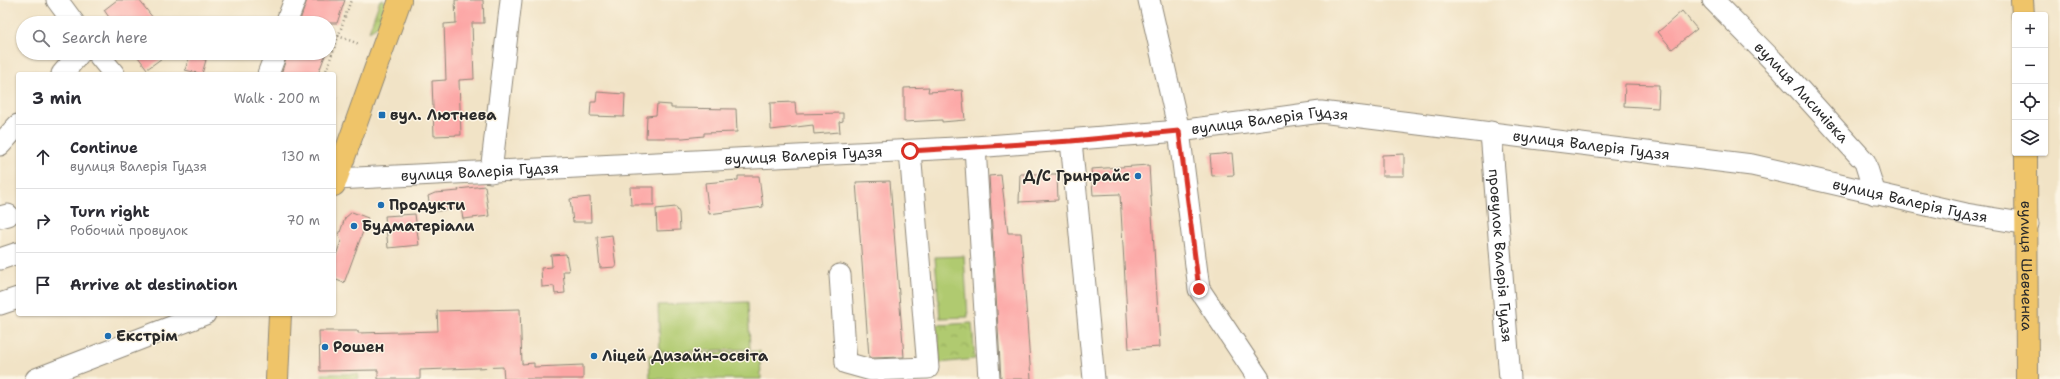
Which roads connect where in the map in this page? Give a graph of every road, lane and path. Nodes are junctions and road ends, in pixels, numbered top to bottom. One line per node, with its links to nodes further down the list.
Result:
1 (57, 0): 8 (street)
2 (295, 0): 9 (street)
3 (351, 0): 10 (path)
4 (400, 0): 30 (main road)
5 (511, 0): 29 (street)
6 (1149, 0): 22 (street)
7 (1713, 0): 32 (street, вулиця Лисичівка)
8 (69, 16)
9 (289, 16)
10 (338, 36): 11 (path); 12 (path)
11 (336, 42)
12 (359, 44)
13 (74, 60): 17 (street)
14 (103, 60): 18 (street)
15 (273, 60): 19 (street)
16 (330, 60): 20 (path)
17 (64, 72)
18 (112, 72)
19 (269, 72)
20 (326, 72)
21 (16, 127): 25 (street)
22 (1179, 131): 23 (street, вулиця Валерія Гудзя); 24 (street, вулиця Валерія Гудзя); 46 (street)
23 (1491, 132): 32 (street, вулиця Валерія Гудзя); 47 (street, провулок Валерія Гудзя)
24 (1071, 141): 26 (street, вулиця Валерія Гудзя); 45 (street)
25 (0, 145)
26 (975, 147): 27 (street, вулиця Валерія Гудзя); 44 (street)
27 (910, 151): 29 (street, вулиця Валерія Гудзя); 41 (street)
28 (2026, 156): 33 (main road, вулиця Шевченка)
29 (491, 172): 31 (street, вулиця Валерія Гудзя)
30 (336, 179)
31 (336, 182)
32 (1876, 194): 33 (street, вулиця Валерія Гудзя)
33 (2028, 224): 48 (main road, вулиця Шевченка)
34 (16, 254): 35 (street)
35 (0, 259)
36 (840, 275): 41 (street)
37 (16, 299): 38 (street)
38 (0, 304)
39 (200, 316): 42 (street)
40 (280, 316): 43 (main road)
41 (928, 373)
42 (36, 379)
43 (277, 379)
44 (989, 379)
45 (1094, 379)
46 (1259, 379)
47 (1510, 379)
48 (2028, 379)

